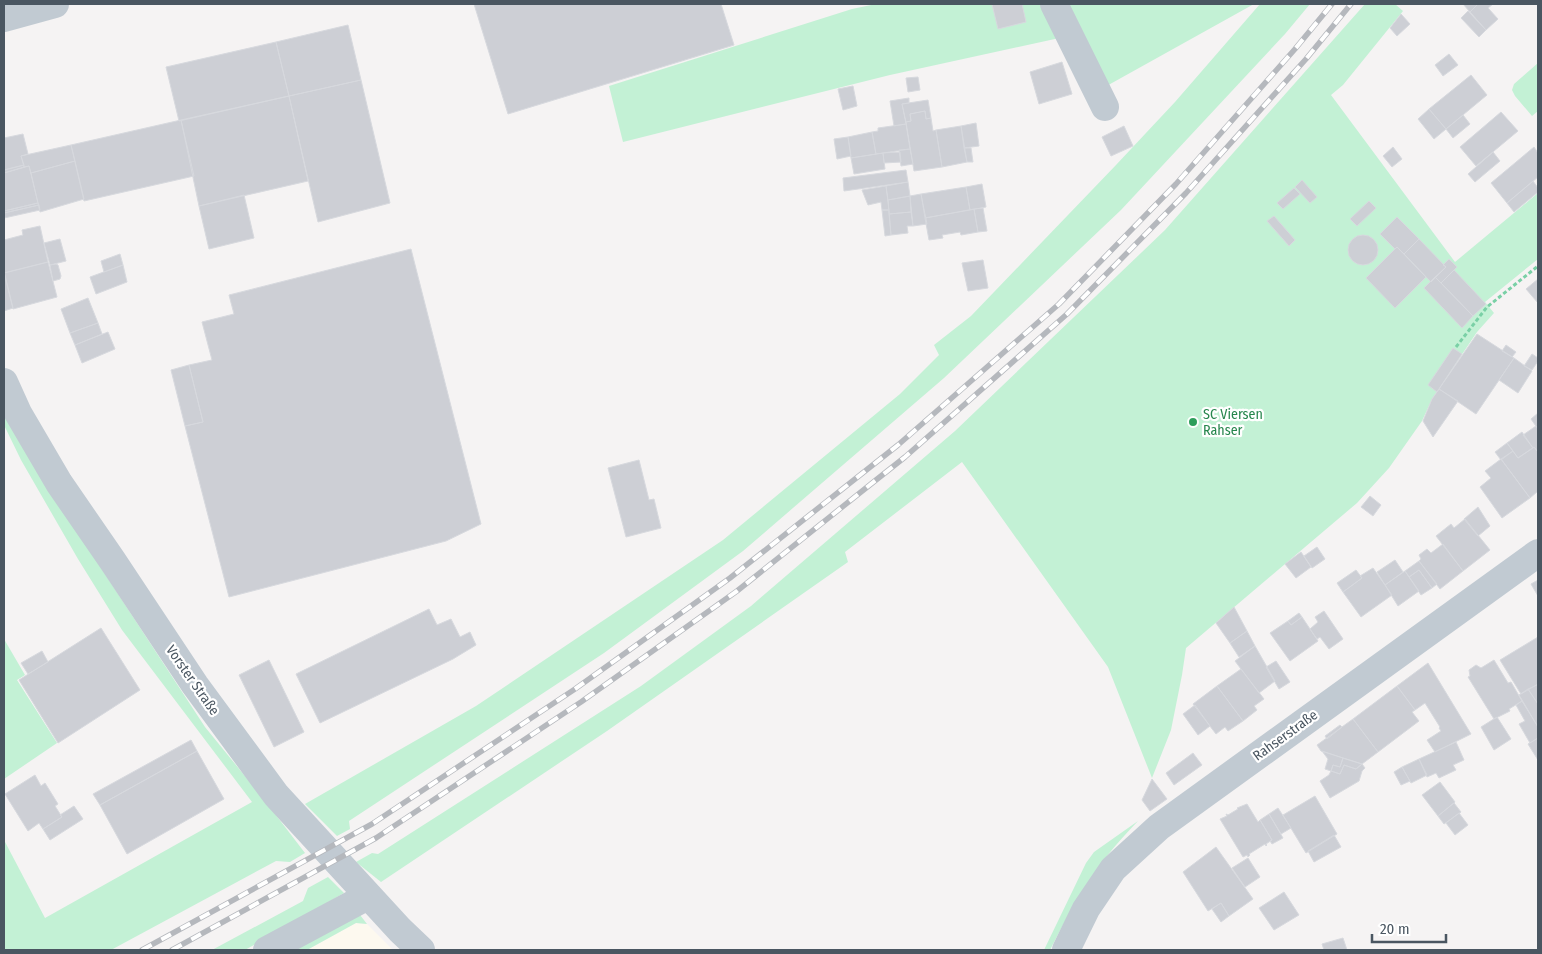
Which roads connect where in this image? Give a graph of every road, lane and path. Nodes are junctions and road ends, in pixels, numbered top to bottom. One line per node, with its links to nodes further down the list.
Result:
1 (55, 4): 3 (street)
2 (1054, 4): 4 (street)
3 (4, 18)
4 (1104, 107)
5 (1538, 266): 6 (path)
6 (1456, 347)
7 (4, 382): 9 (street, Vorster Straße)
8 (1538, 553): 12 (street, Rahserstraße)
9 (368, 896): 10 (street); 11 (street, Vorster Straße)
10 (267, 950)
11 (421, 950)
12 (1066, 950)

